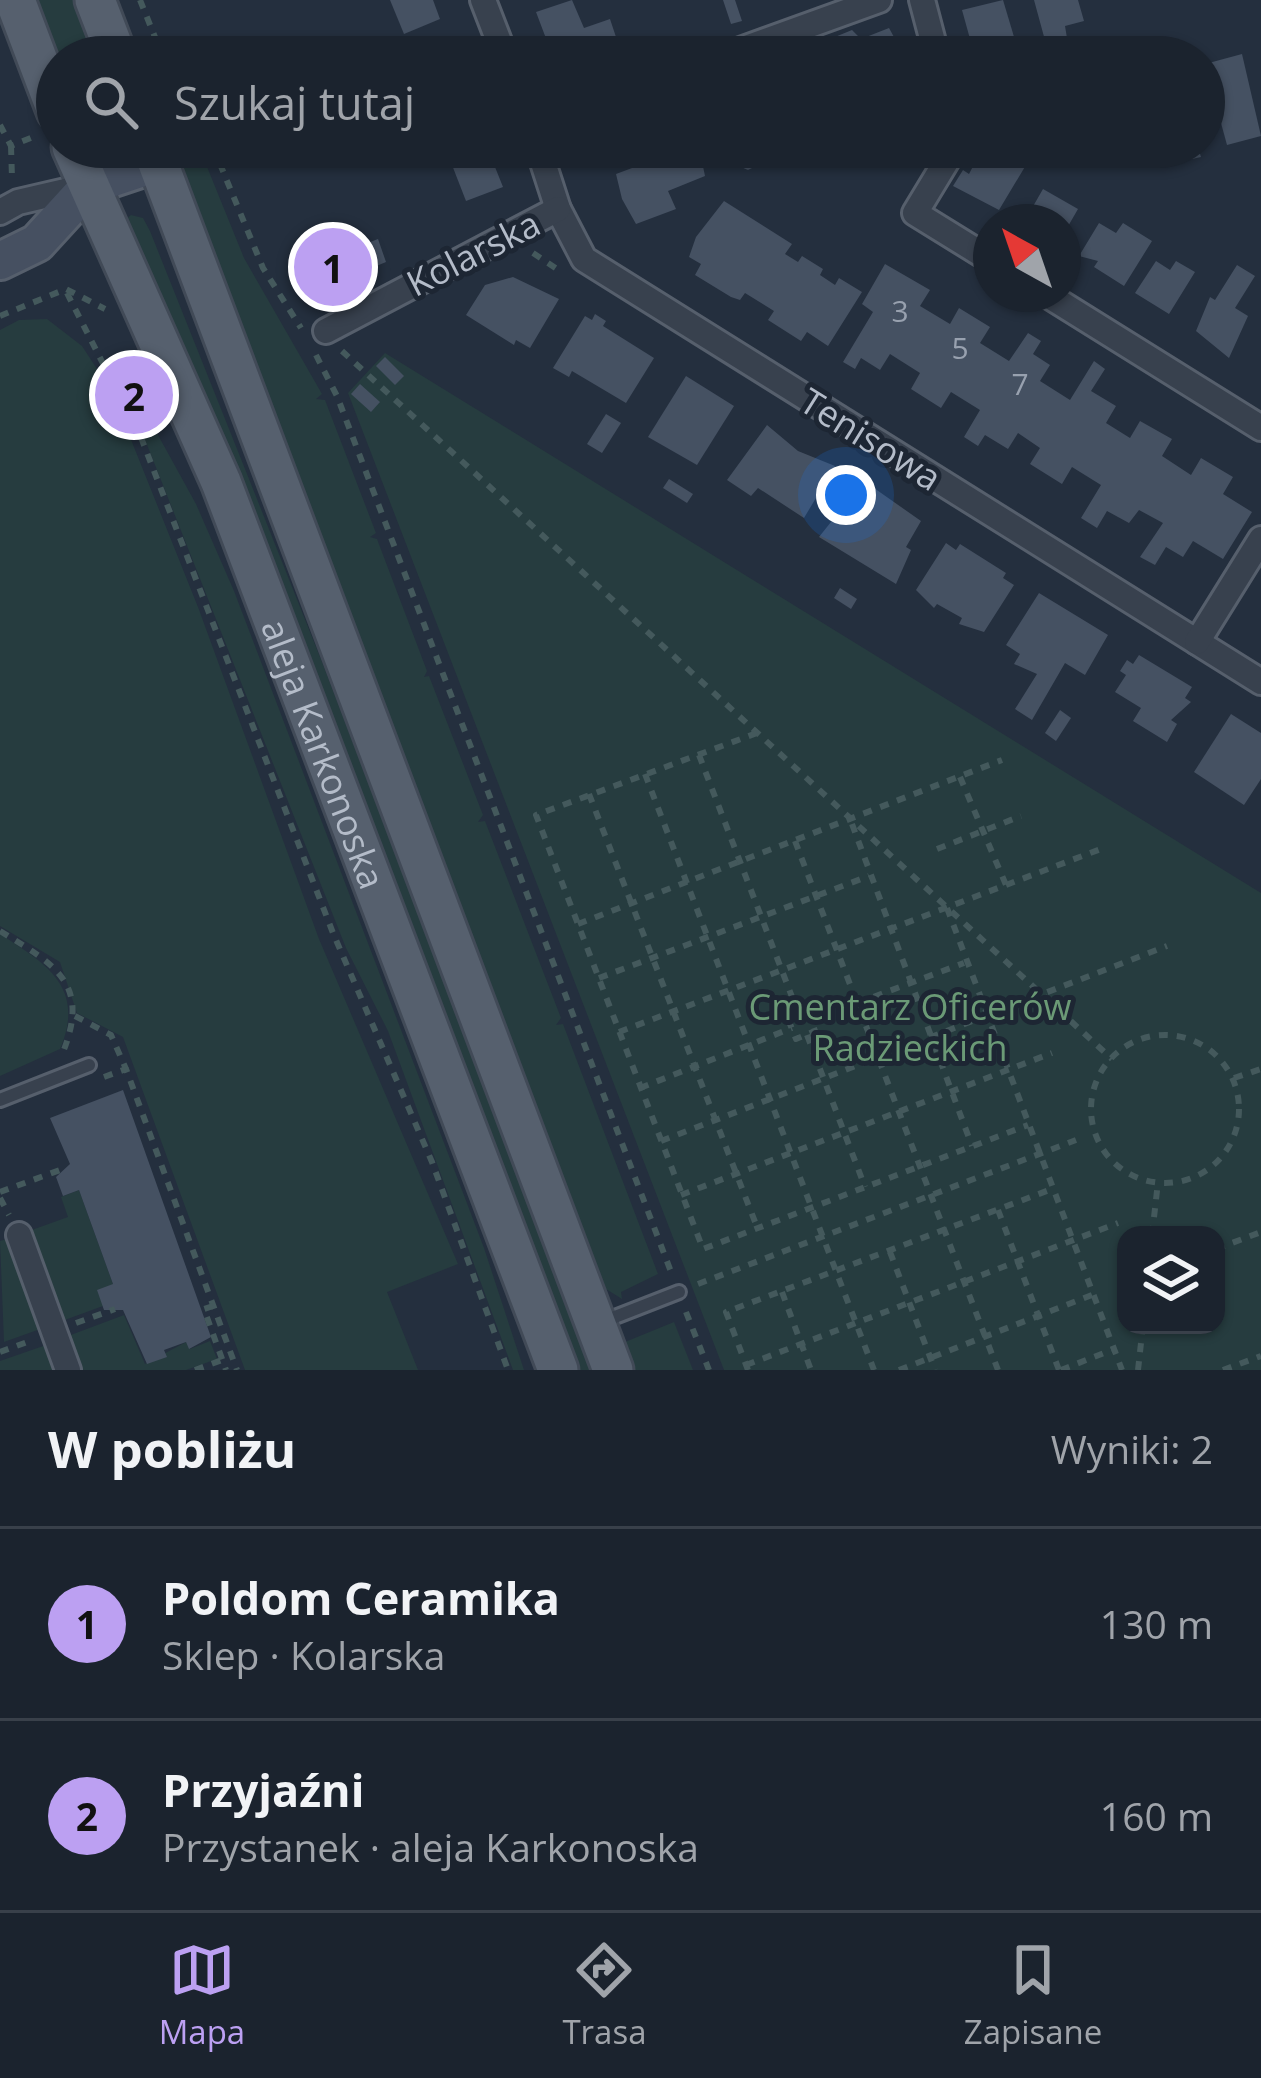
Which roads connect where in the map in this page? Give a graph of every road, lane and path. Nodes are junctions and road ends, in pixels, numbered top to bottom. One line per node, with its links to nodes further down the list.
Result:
1 (15, 0): 12 (main road)
2 (95, 0): 7 (main road)
3 (140, 0): 8 (path)
4 (482, 0): 9 (street)
5 (878, 0): 10 (street)
6 (922, 0): 11 (street)
7 (109, 36)
8 (155, 36)
9 (497, 36)
10 (779, 36)
11 (931, 36)
12 (36, 87)
13 (0, 125): 15 (path)
14 (36, 130): 15 (path)
15 (10, 146): 23 (path)
16 (81, 168): 22 (main road, aleja Karkonoska)
17 (127, 168): 22 (street)
18 (160, 168): 134 (main road, aleja Karkonoska)
19 (222, 168): 127 (path)
20 (545, 168): 24 (street, Tenisowa)
21 (943, 168): 25 (street)
22 (89, 186): 23 (street); 26 (street); 148 (main road, aleja Karkonoska)
23 (7, 202)
24 (558, 209): 29 (street, Kolarska); 33 (street, Tenisowa)
25 (973, 249)
26 (0, 262)
27 (1075, 312): 31 (street)
28 (0, 316): 147 (path)
29 (326, 332)
30 (363, 372): 35 (path)
31 (1261, 428)
32 (1261, 539): 33 (street)
33 (1197, 642): 34 (street, Tenisowa)
34 (1261, 682)
35 (758, 733): 36 (path); 42 (path)
36 (699, 754): 38 (path); 47 (path)
37 (1002, 760): 39 (path)
38 (644, 774): 40 (path); 49 (path)
39 (960, 777): 42 (path); 43 (path)
40 (589, 794): 52 (path); 55 (path)
41 (1021, 816): 43 (path)
42 (852, 820): 44 (path); 48 (path); 53 (path)
43 (983, 831): 46 (path); 50 (path)
44 (795, 841): 47 (path); 51 (path)
45 (1106, 847): 50 (path)
46 (937, 849)
47 (741, 862): 49 (path); 54 (path)
48 (869, 876): 51 (path); 56 (path)
49 (687, 882): 52 (path); 58 (path)
50 (1006, 885): 53 (path)
51 (816, 896): 54 (path); 60 (path)
52 (632, 903): 55 (path); 61 (path)
53 (946, 907): 56 (path); 62 (path); 67 (path)
54 (762, 916): 58 (path); 63 (path)
55 (578, 924): 64 (path)
56 (890, 929): 60 (path); 65 (path)
57 (0, 931): 71 (path)
58 (708, 937): 61 (path); 66 (path)
59 (1168, 946): 67 (path)
60 (837, 949): 63 (path); 68 (path)
61 (653, 958): 64 (path); 69 (path)
62 (964, 963): 65 (path); 72 (path)
63 (782, 970): 66 (path); 70 (path)
64 (599, 978): 74 (path)
65 (912, 983): 68 (path); 76 (path)
66 (729, 990): 69 (path); 77 (path)
67 (1041, 995): 72 (path); 81 (path)
68 (857, 1003): 79 (path)
69 (674, 1012): 74 (path); 83 (path)
70 (799, 1015): 73 (path); 75 (path)
71 (75, 1016): 80 (path); 84 (path)
72 (986, 1017): 76 (path); 85 (path)
73 (792, 1028): 75 (path); 77 (path)
74 (619, 1032): 90 (path)
75 (807, 1035): 88 (path)
76 (932, 1038): 79 (path); 91 (path)
77 (748, 1046): 83 (path); 93 (path)
78 (1052, 1053): 85 (path)
79 (879, 1058): 88 (path); 94 (path)
80 (60, 1059)
81 (1112, 1059): 87 (path); 106 (path)
82 (88, 1065): 92 (lane)
83 (694, 1067): 90 (path); 95 (path)
84 (126, 1069): 89 (path); 131 (path)
85 (1007, 1070): 91 (path); 96 (path)
86 (1261, 1070): 87 (path)
87 (1234, 1078): 106 (path)
88 (823, 1079): 93 (path); 97 (path)
89 (96, 1080)
90 (640, 1088): 99 (path)
91 (952, 1091): 94 (path); 100 (path)
92 (0, 1100)
93 (768, 1100): 95 (path); 101 (path)
94 (898, 1112): 97 (path); 103 (path)
95 (715, 1120): 99 (path); 105 (path)
96 (1028, 1124): 100 (path); 102 (path)
97 (843, 1132): 101 (path); 107 (path)
98 (1076, 1140): 102 (path)
99 (661, 1141): 110 (path)
100 (972, 1146): 103 (path)
101 (789, 1154): 105 (path); 112 (path)
102 (1039, 1154): 108 (path); 111 (path)
103 (920, 1166): 107 (path); 111 (path)
104 (61, 1174): 109 (path)
105 (736, 1174): 110 (path); 116 (path)
106 (1158, 1182): 115 (path)
107 (865, 1187): 112 (path)
108 (1052, 1189): 113 (path); 121 (path)
109 (0, 1192)
110 (681, 1195): 116 (path)
111 (931, 1195): 117 (path); 120 (path)
112 (811, 1208): 116 (path); 120 (path)
113 (998, 1210): 117 (path); 124 (path)
114 (1118, 1223): 121 (path)
115 (1153, 1226)
116 (757, 1228)
117 (945, 1231): 123 (path); 126 (path)
118 (1261, 1232): 122 (path)
119 (19, 1235): 143 (street)
120 (823, 1236): 125 (path); 127 (path)
121 (1072, 1241): 124 (path); 129 (path)
122 (1225, 1246)
123 (890, 1252): 125 (path); 130 (path)
124 (1018, 1262): 126 (path); 132 (path)
125 (836, 1271): 128 (path); 133 (path)
126 (965, 1282): 130 (path); 136 (path)
127 (685, 1290): 134 (lane); 150 (path)
128 (782, 1292): 137 (path); 142 (path)
129 (1093, 1295): 132 (path); 138 (path)
130 (910, 1303): 133 (path); 140 (path)
131 (214, 1305): 141 (path); 146 (path)
132 (1039, 1316): 136 (path); 156 (path)
133 (856, 1323): 137 (path); 152 (path)
134 (596, 1324): 149 (main road, aleja Karkonoska)
135 (1142, 1334): 158 (path)
136 (985, 1336): 140 (path); 155 (path)
137 (802, 1344): 142 (path); 151 (path)
138 (1114, 1349): 156 (path); 157 (path)
139 (1261, 1356): 159 (path)
140 (931, 1358): 153 (path); 154 (path)
141 (218, 1364): 144 (path); 145 (path)
142 (747, 1368)
143 (68, 1370)
144 (195, 1370)
145 (226, 1370)
146 (237, 1370)
147 (508, 1370)
148 (558, 1370)
149 (613, 1370)
150 (709, 1370)
151 (812, 1370)
152 (874, 1370)
153 (899, 1370)
154 (935, 1370)
155 (998, 1370)
156 (1060, 1370)
157 (1122, 1370)
158 (1138, 1370)
159 (1223, 1370)

